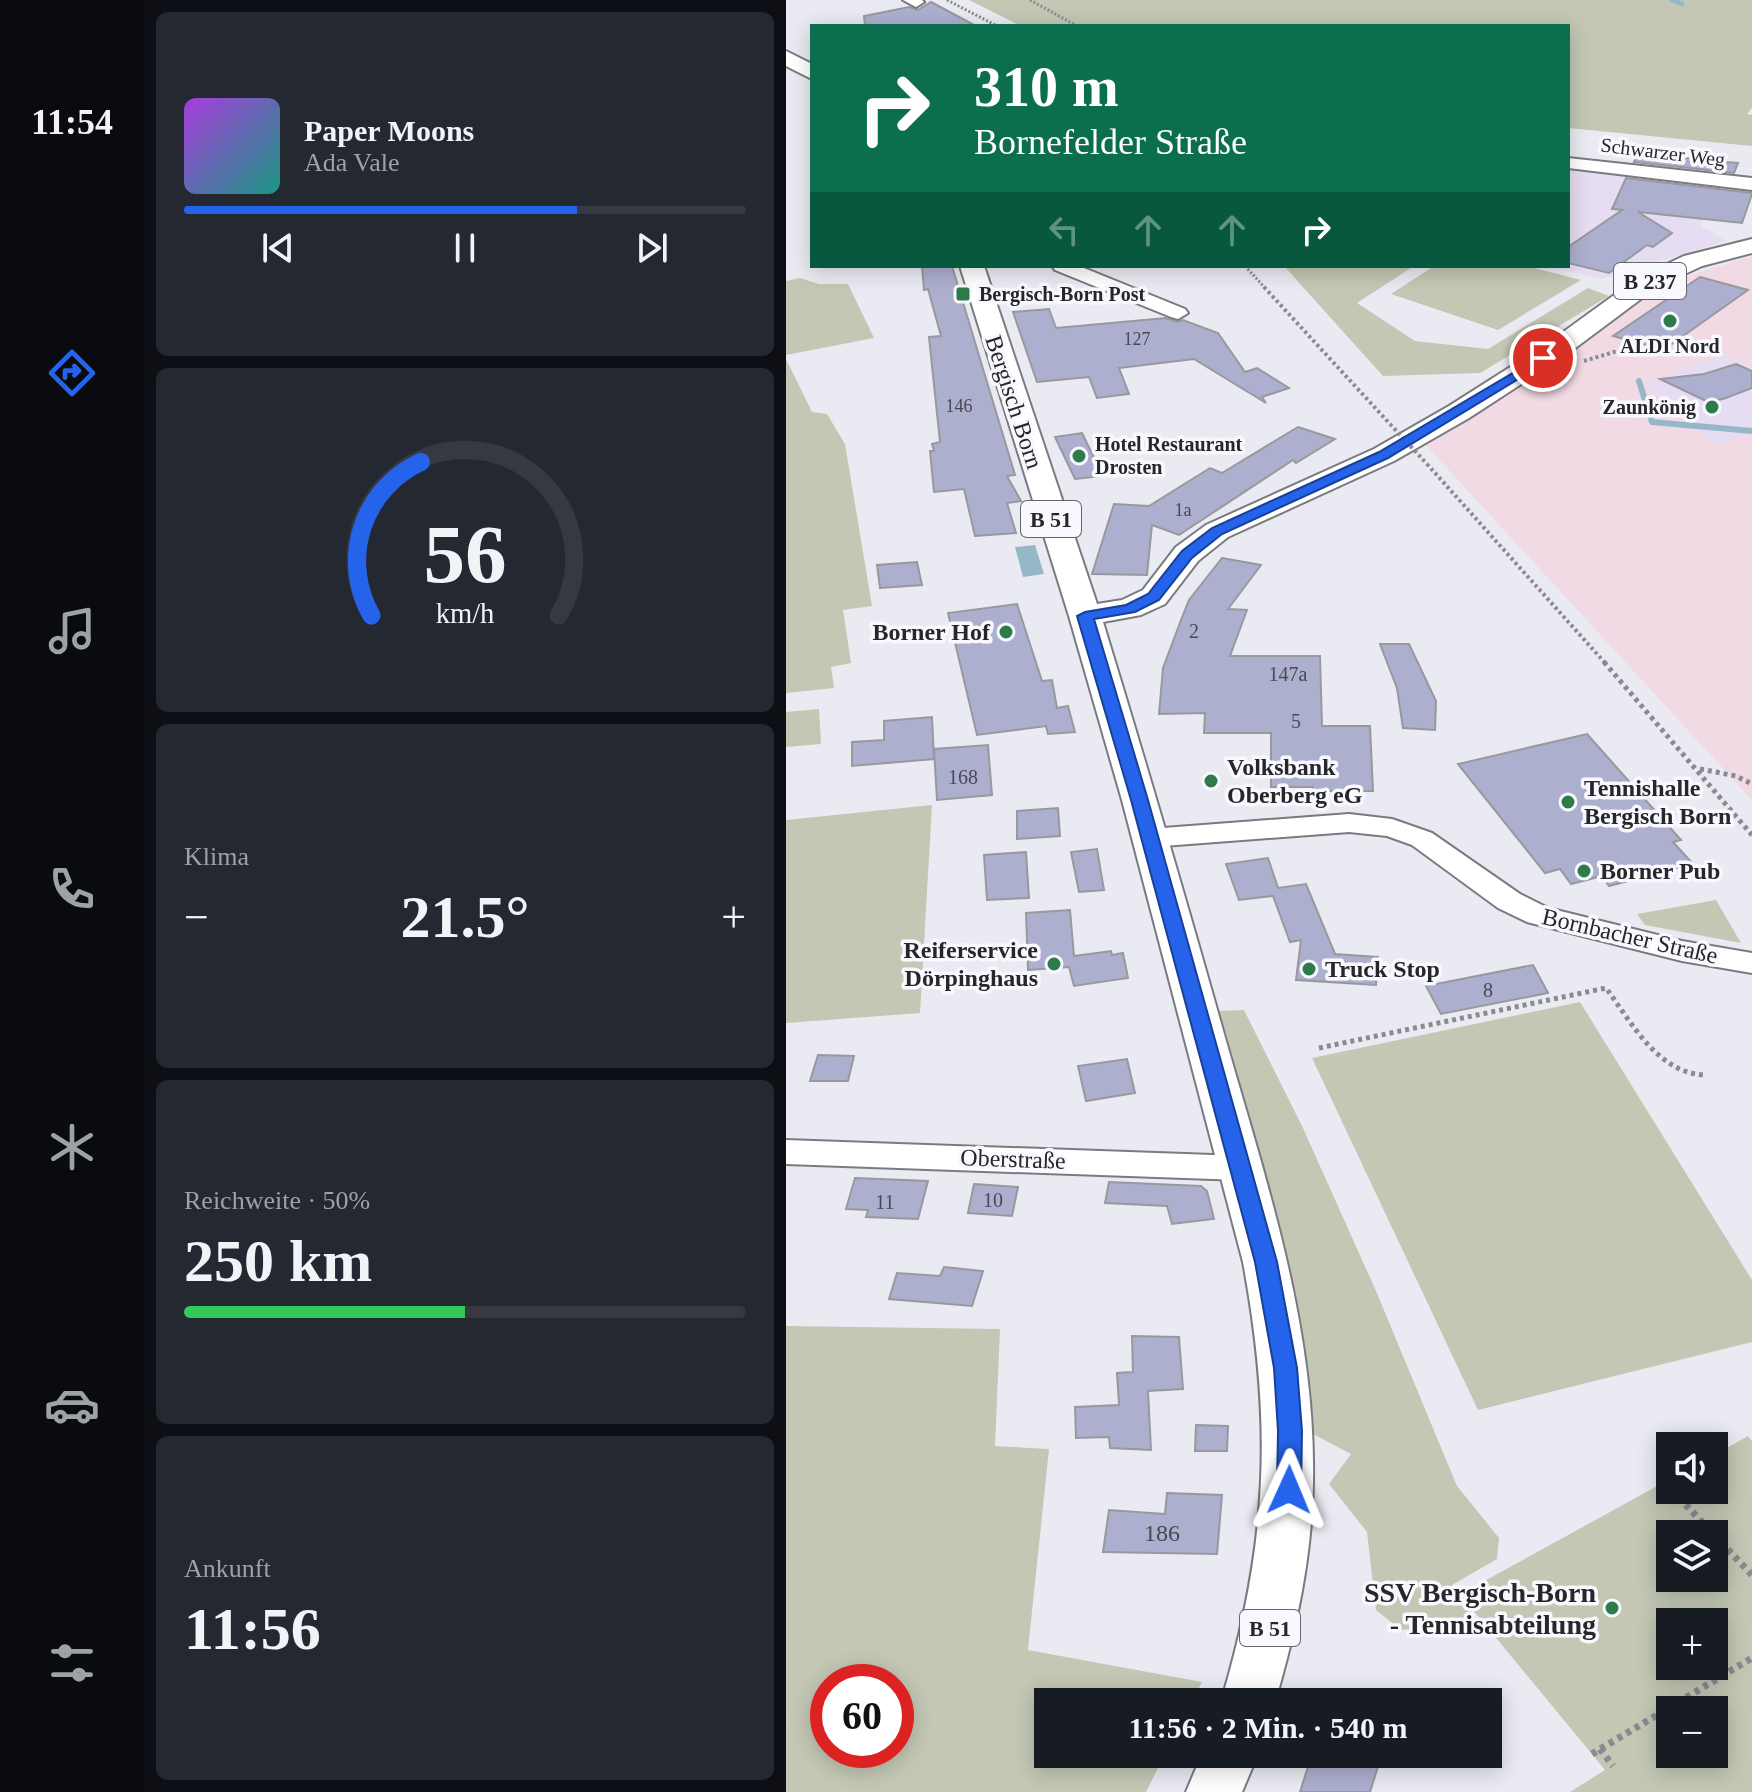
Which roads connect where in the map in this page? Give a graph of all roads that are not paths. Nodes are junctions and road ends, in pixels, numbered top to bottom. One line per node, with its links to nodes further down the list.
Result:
1 (786, 57): 2 (main road)
2 (810, 72)
3 (1570, 163): 4 (street, Schwarzer Weg)
4 (1752, 184)
5 (1752, 246): 9 (main road, B 237)
6 (973, 268): 9 (main road, Bergisch Born / B 51)
7 (1067, 268): 8 (street)
8 (1178, 313)
9 (1085, 616): 10 (main road, Bergisch Born / B 51)
10 (1150, 838): 11 (street, Bornbacher Straße); 13 (main road, Bergisch Born / B 51)
11 (1752, 963)
12 (786, 1152): 13 (street, Oberstraße)
13 (1241, 1168): 14 (main road, Bergisch Born / B 51)
14 (1253, 1688)
15 (1224, 1768): 16 (main road)
16 (1214, 1792)

